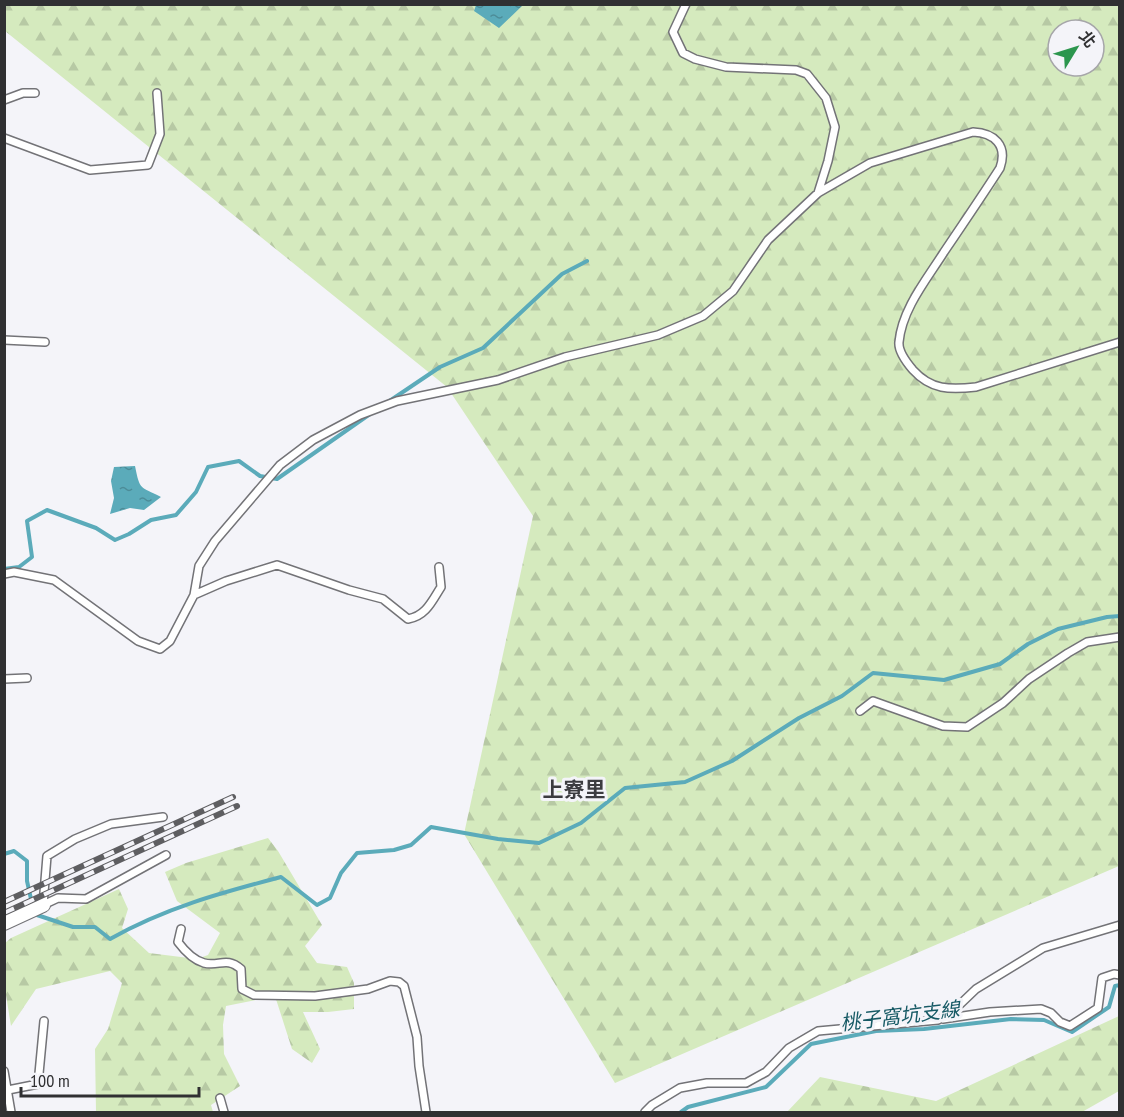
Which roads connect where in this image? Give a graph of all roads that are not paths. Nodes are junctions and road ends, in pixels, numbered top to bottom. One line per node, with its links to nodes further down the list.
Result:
1 (686, 4): 6 (lane)
2 (35, 93): 4 (lane)
3 (157, 93): 5 (lane)
4 (4, 100)
5 (4, 138)
6 (818, 193): 9 (lane); 12 (lane)
7 (4, 340): 8 (lane)
8 (45, 342)
9 (1119, 342)
10 (438, 567): 12 (lane)
11 (4, 574): 12 (lane)
12 (194, 595)
13 (1119, 637): 16 (lane)
14 (27, 678): 15 (lane)
15 (4, 679)
16 (860, 711)
17 (163, 817): 19 (lane)
18 (166, 855): 19 (lane)
19 (43, 905): 20 (street)
20 (4, 922)
21 (1119, 925): 24 (lane)
22 (181, 929): 31 (lane)
23 (1119, 975): 24 (lane)
24 (938, 1020): 32 (lane)
25 (44, 1021): 27 (lane)
26 (4, 1071): 27 (lane)
27 (8, 1090): 29 (lane)
28 (220, 1098): 30 (lane)
29 (11, 1113)
30 (224, 1113)
31 (426, 1113)
32 (645, 1113)

